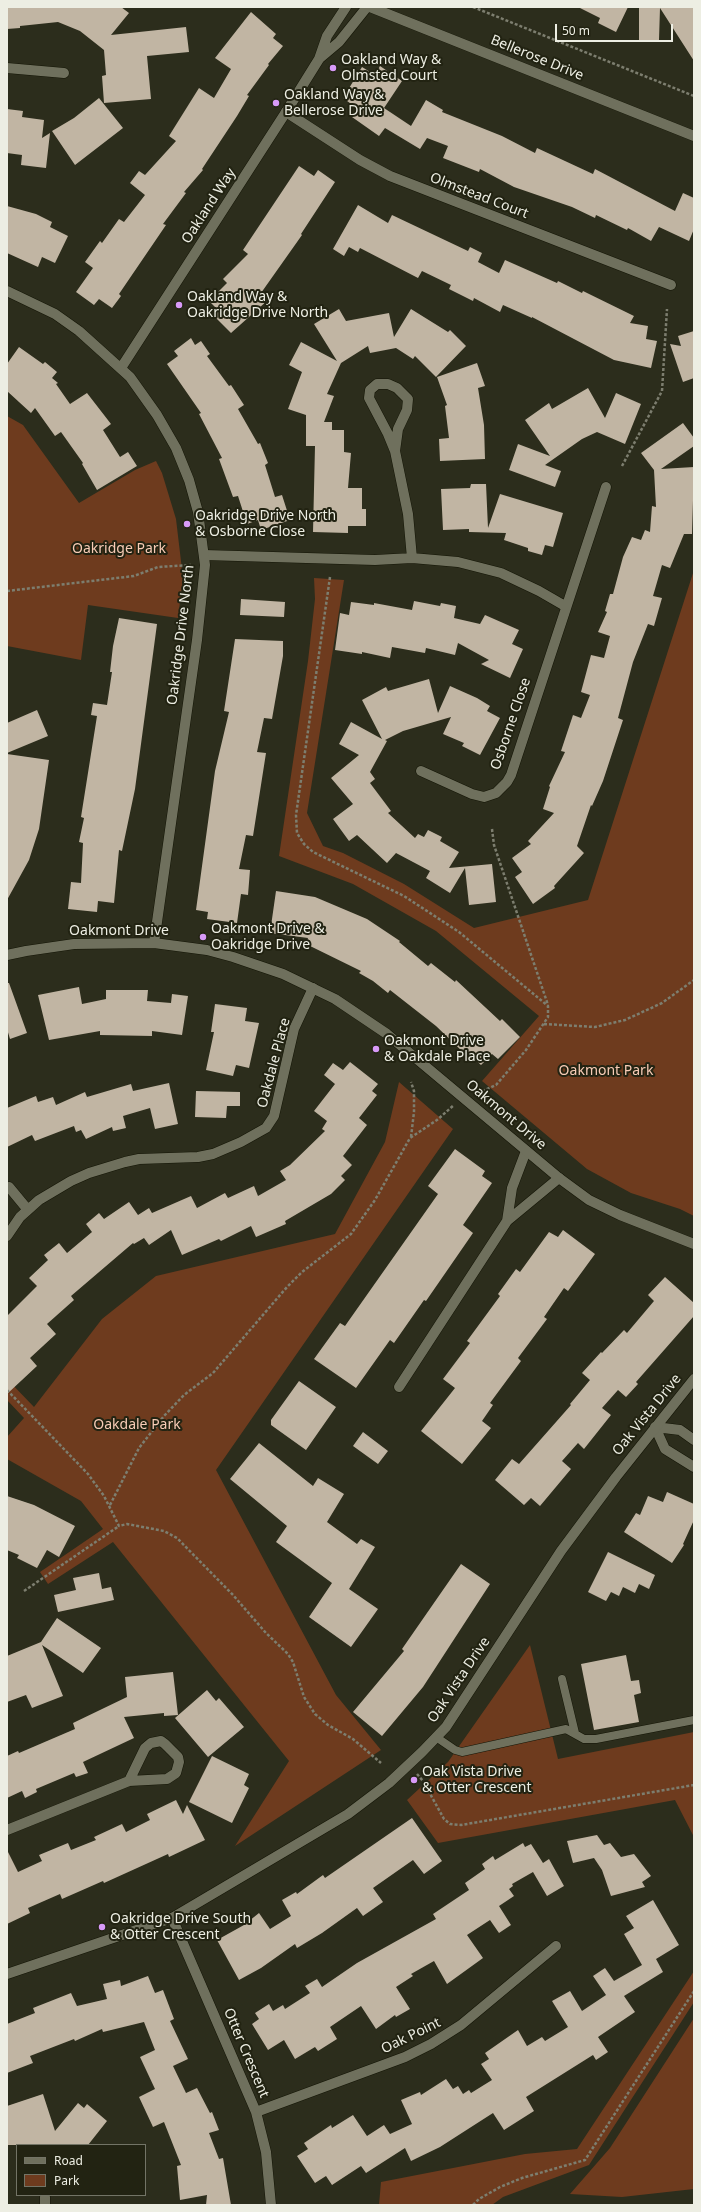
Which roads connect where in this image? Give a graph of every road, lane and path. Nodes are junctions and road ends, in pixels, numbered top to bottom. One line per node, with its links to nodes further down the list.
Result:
1 (346, 7): 4 (street, Oakland Way)
2 (369, 7): 4 (street, Oakland Way); 9 (street, Bellerose Drive)
3 (473, 7): 7 (path)
4 (318, 59): 8 (street, Oakland Way)
5 (7, 68): 6 (street)
6 (64, 72)
7 (694, 96)
8 (286, 112): 10 (street, Olmstead Court); 13 (street, Oakland Way)
9 (694, 136)
10 (671, 285)
11 (7, 291): 13 (street, Oakridge Drive North)
12 (667, 309): 15 (path)
13 (121, 368): 17 (street, Oakridge Drive North)
14 (395, 451): 14 (street); 18 (street)
15 (622, 466)
16 (606, 487): 22 (street, Osborne Close)
17 (204, 555): 18 (street); 25 (street, Oakridge Drive North)
18 (412, 558): 22 (street)
19 (191, 565): 21 (path)
20 (330, 577): 29 (path)
21 (7, 591)
22 (565, 606): 23 (street, Osborne Close)
23 (421, 771)
24 (492, 829): 29 (path)
25 (154, 943): 26 (street, Oakmont Drive); 28 (street, Oakmont Drive)
26 (7, 955)
27 (694, 980): 30 (path)
28 (313, 988): 35 (street, Oakmont Drive); 38 (street, Oakdale Place)
29 (549, 1011): 30 (path)
30 (544, 1024): 32 (path)
31 (411, 1082): 34 (path)
32 (479, 1093)
33 (451, 1107): 34 (path)
34 (410, 1138): 48 (path)
35 (526, 1151): 36 (street, Oakmont Drive); 39 (street)
36 (559, 1178): 39 (street); 41 (street, Oakmont Drive)
37 (9, 1187): 38 (street)
38 (28, 1210): 40 (street, Oakdale Place)
39 (507, 1221): 43 (street)
40 (7, 1236)
41 (694, 1244)
42 (694, 1379): 45 (street, Oak Vista Drive)
43 (399, 1387)
44 (7, 1390): 48 (path)
45 (655, 1427): 46 (street); 47 (street); 54 (street, Oak Vista Drive)
46 (694, 1440)
47 (694, 1467)
48 (110, 1505): 49 (path)
49 (119, 1526): 50 (path); 55 (path)
50 (24, 1591)
51 (562, 1679): 53 (lane)
52 (694, 1720): 53 (lane)
53 (575, 1733): 54 (lane)
54 (436, 1737): 60 (street, Oak Vista Drive)
55 (381, 1763)
56 (418, 1775): 58 (path)
57 (129, 1781): 57 (street); 59 (street)
58 (694, 1785)
59 (7, 1830)
60 (172, 1918): 62 (street, Oak Vista Drive); 64 (street, Otter Crescent)
61 (556, 1946): 64 (street, Oak Point)
62 (7, 1974)
63 (694, 1991): 66 (path)
64 (256, 2112): 65 (street, Otter Crescent)
65 (271, 2205)
66 (473, 2205)

